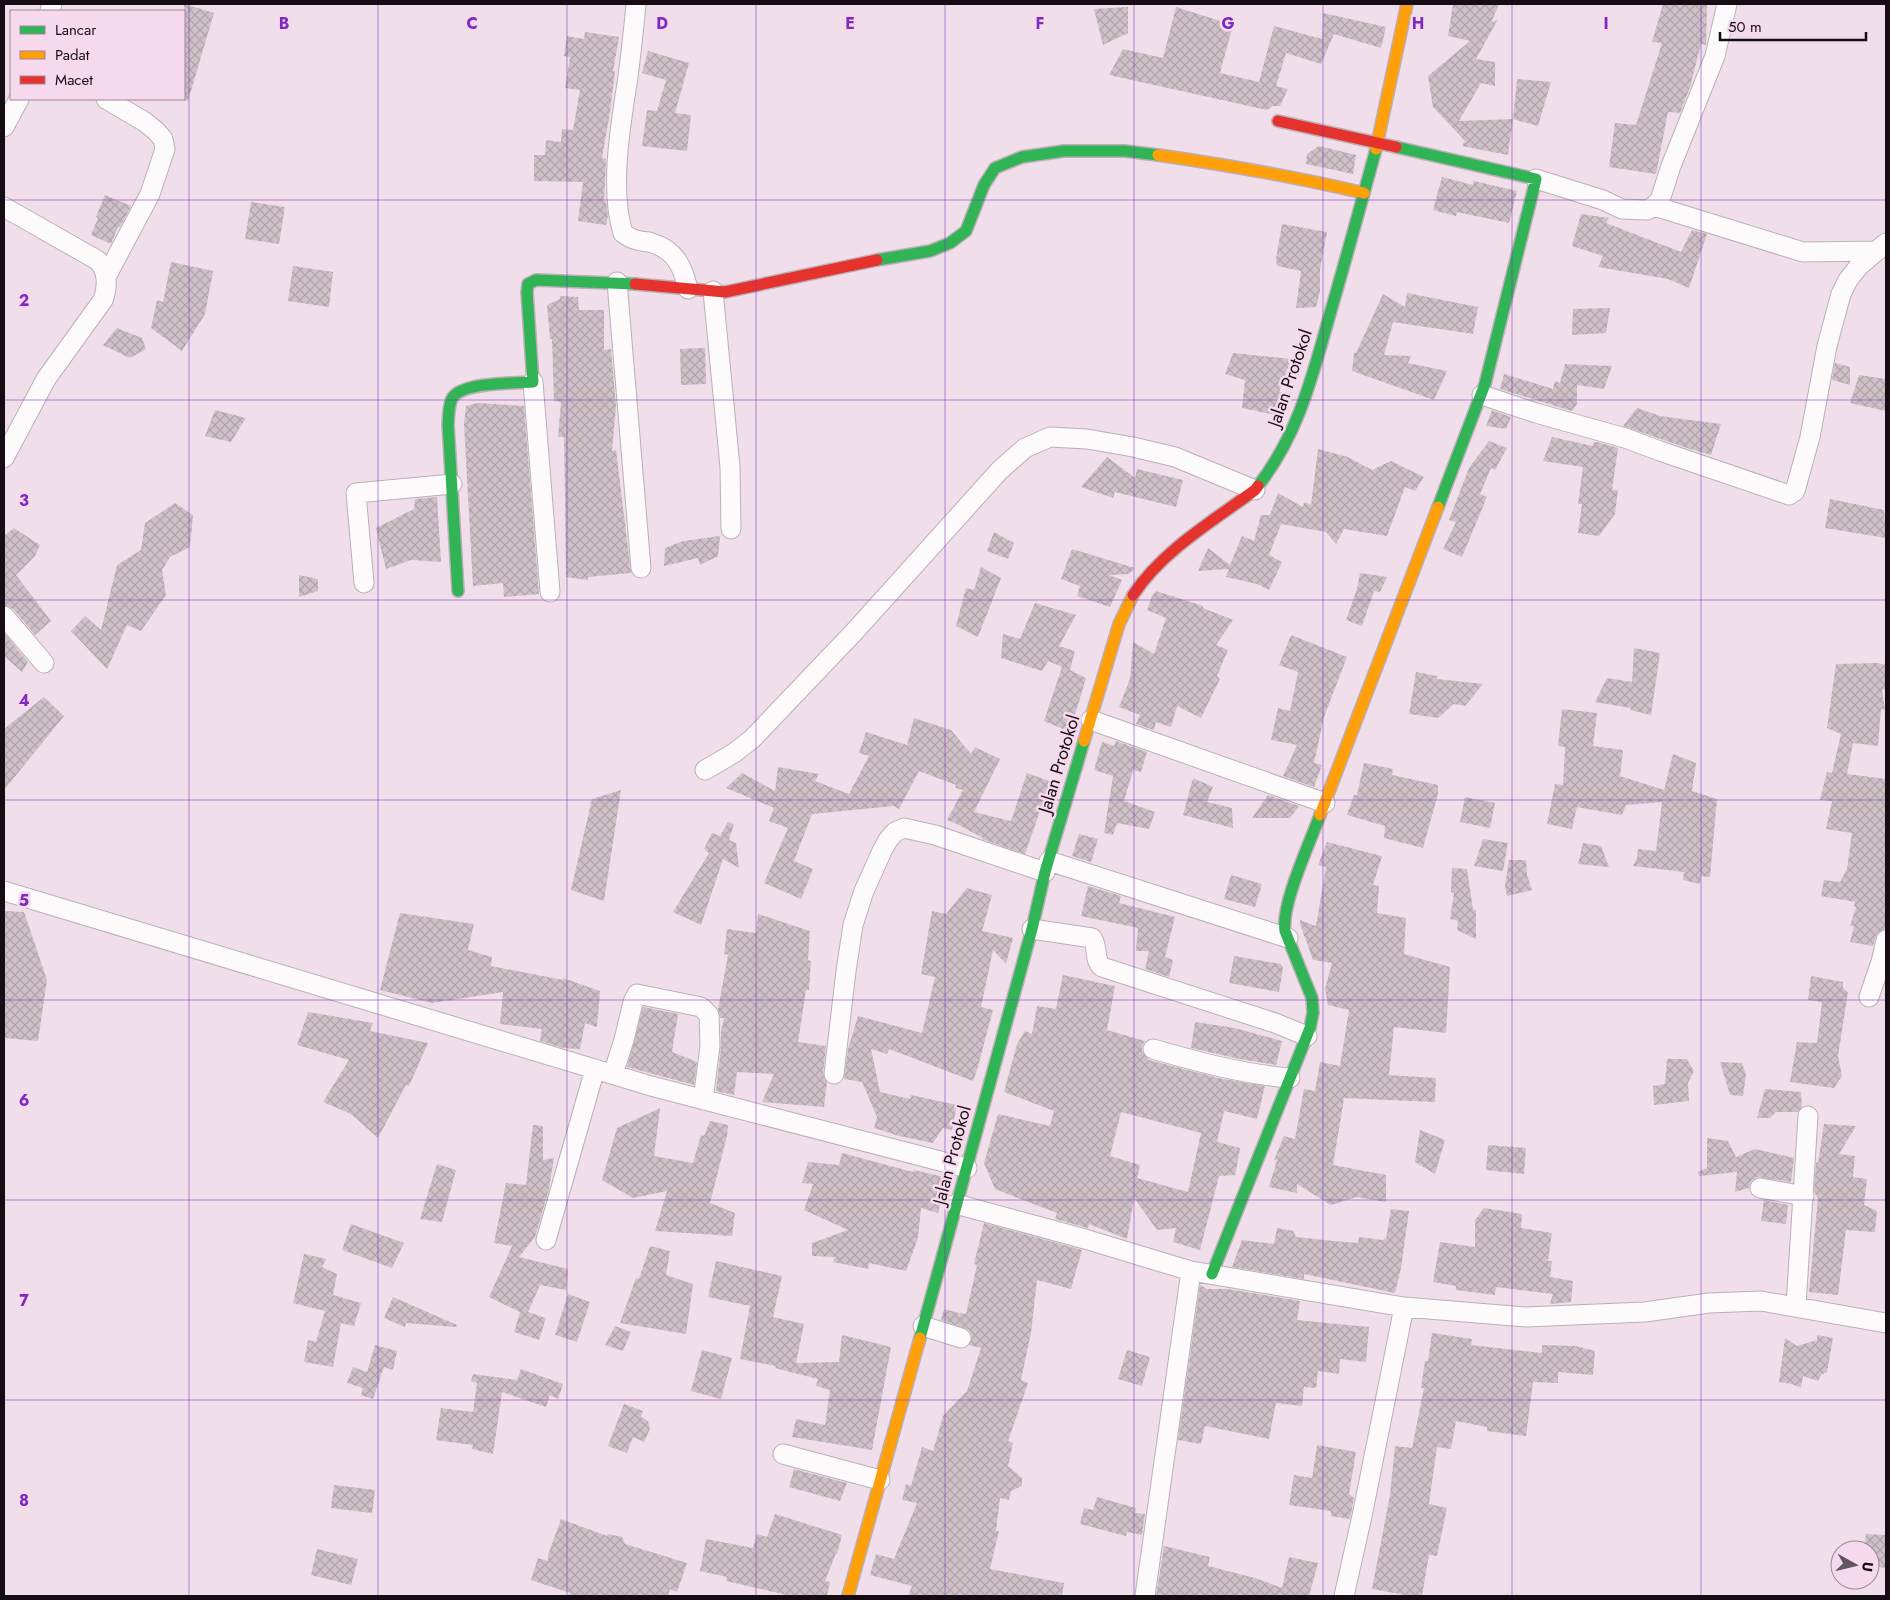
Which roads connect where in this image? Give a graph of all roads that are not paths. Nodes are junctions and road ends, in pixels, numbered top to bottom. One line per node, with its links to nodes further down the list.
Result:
1 (636, 4): 16 (street)
2 (1407, 4): 8 (street, Jalan Protokol)
3 (1727, 4): 11 (street)
4 (18, 100): 7 (street)
5 (108, 100): 14 (street)
6 (1278, 121): 8 (street)
7 (4, 127)
8 (1377, 144): 9 (street); 10 (street, Jalan Protokol)
9 (1536, 179): 11 (street); 19 (street)
10 (1364, 193): 17 (street); 22 (street, Jalan Protokol)
11 (1654, 206): 13 (street)
12 (4, 207): 14 (street)
13 (1882, 247): 19 (street)
14 (106, 277): 20 (street)
15 (617, 282): 16 (street); 18 (street); 24 (street)
16 (688, 289): 17 (street)
17 (713, 291): 23 (street)
18 (533, 382): 21 (street); 27 (street)
19 (1482, 395): 32 (street)
20 (4, 458)
21 (452, 484): 25 (street); 26 (street)
22 (1255, 490): 30 (street, Jalan Protokol); 31 (street)
23 (731, 529)
24 (641, 568)
25 (364, 583)
26 (458, 591)
27 (550, 592)
28 (4, 616): 29 (street)
29 (44, 663)
30 (1091, 720): 32 (street); 33 (street, Jalan Protokol)
31 (705, 770)
32 (1325, 803): 36 (street)
33 (1047, 867): 35 (street, Jalan Protokol); 36 (street); 42 (street)
34 (4, 891): 41 (street)
35 (1032, 929): 39 (street); 46 (street, Jalan Protokol)
36 (1288, 938): 39 (street)
37 (1886, 940): 38 (street)
38 (1869, 997)
39 (1306, 1036): 43 (street)
40 (1153, 1049): 43 (street)
41 (604, 1071): 44 (street); 44 (street); 50 (street)
42 (834, 1074)
43 (1290, 1078): 52 (street)
44 (703, 1100): 46 (street)
45 (1808, 1116): 48 (street)
46 (967, 1168): 49 (street, Jalan Protokol)
47 (1760, 1188): 48 (street)
48 (1804, 1196): 53 (street)
49 (956, 1204): 51 (street); 56 (street, Jalan Protokol)
50 (546, 1240)
51 (1191, 1271): 52 (street); 61 (street)
52 (1212, 1274): 54 (street)
53 (1796, 1306): 54 (street); 55 (street)
54 (1404, 1307): 62 (street)
55 (1886, 1322)
56 (924, 1326): 57 (street); 59 (street, Jalan Protokol)
57 (961, 1338)
58 (783, 1454): 59 (street)
59 (880, 1480): 60 (street, Jalan Protokol)
60 (848, 1596)
61 (1145, 1596)
62 (1344, 1596)

